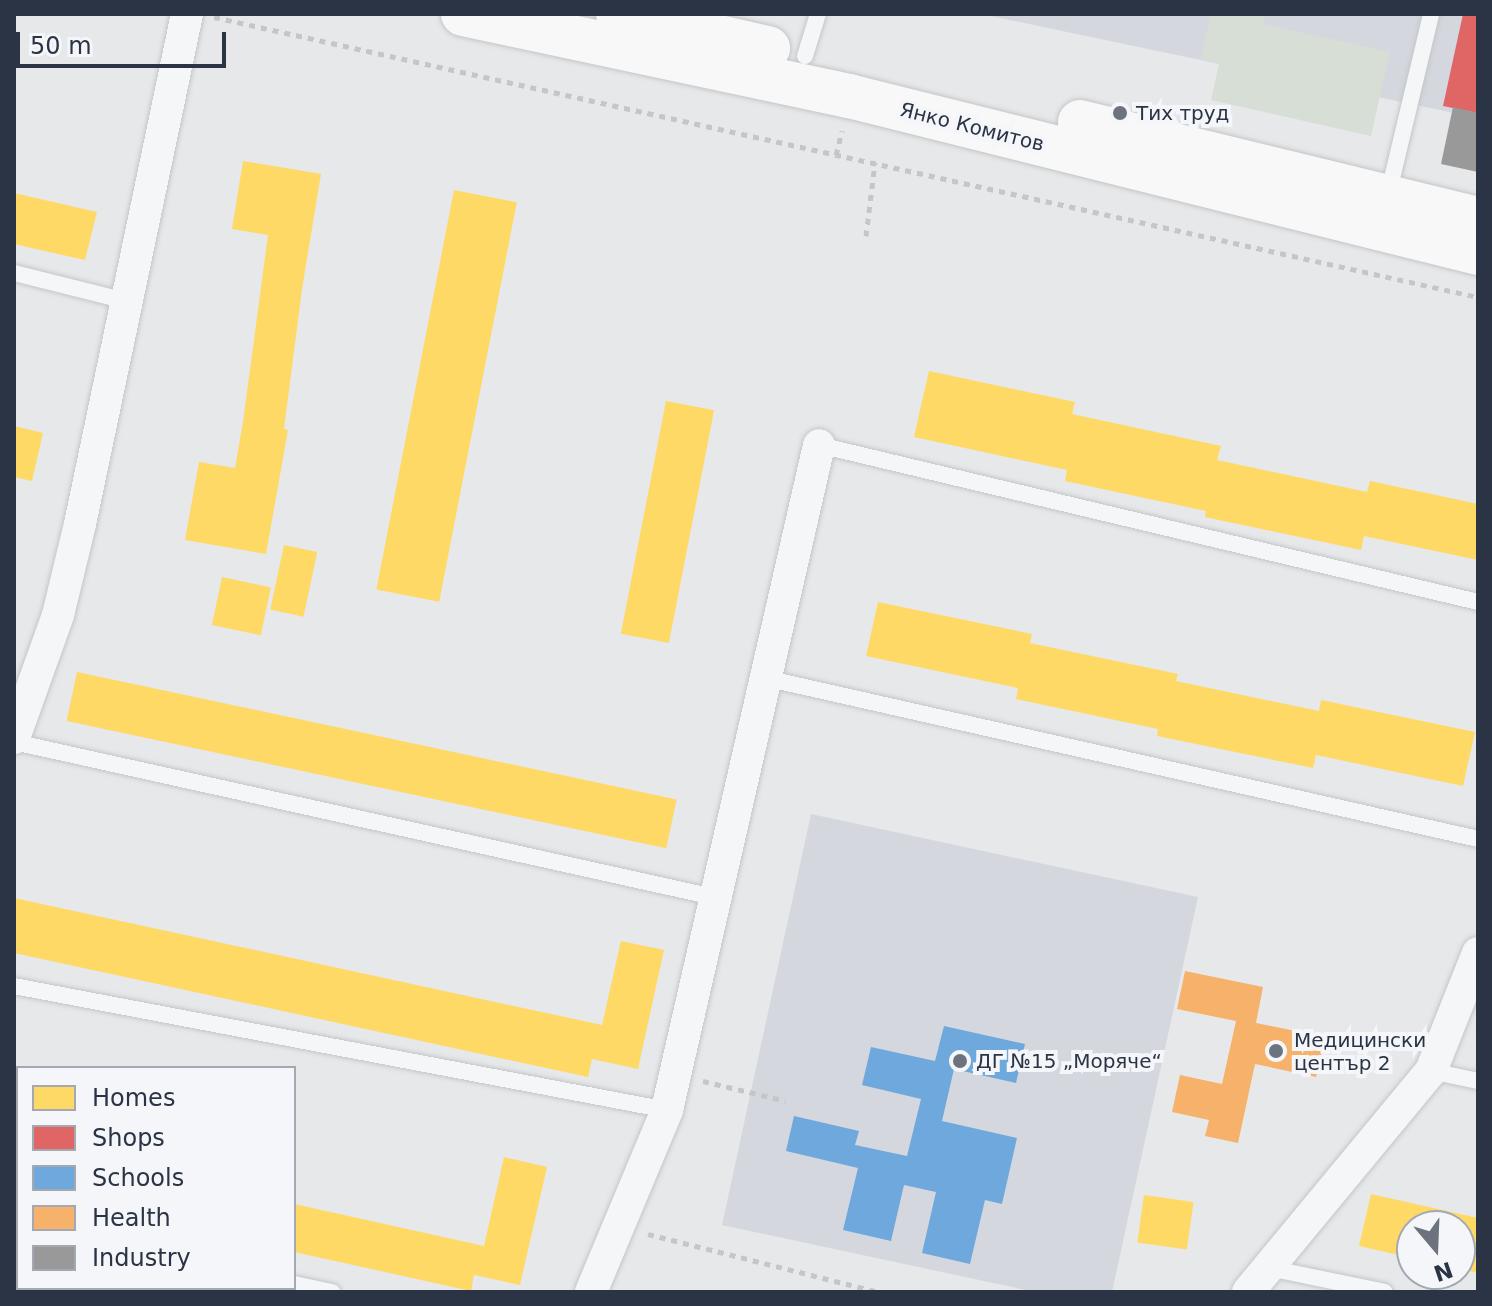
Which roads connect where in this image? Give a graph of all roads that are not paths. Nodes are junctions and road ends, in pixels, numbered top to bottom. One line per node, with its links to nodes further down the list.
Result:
1 (187, 14): 11 (street)
2 (463, 14): 9 (main road, Янко Комитов)
3 (618, 14): 6 (main road, Янко Комитов)
4 (818, 14): 6 (lane)
5 (1431, 14): 7 (lane)
6 (805, 56): 7 (main road, Янко Комитов)
7 (1388, 197): 8 (main road, Янко Комитов)
8 (1478, 219)
9 (1478, 253)
10 (14, 273): 11 (lane)
11 (126, 301): 15 (street)
12 (819, 445): 13 (lane); 14 (street)
13 (1478, 602)
14 (765, 678): 16 (lane); 17 (street)
15 (14, 740): 17 (lane)
16 (1478, 839)
17 (714, 897): 22 (street)
18 (1478, 953): 20 (street)
19 (14, 986): 22 (lane)
20 (1431, 1071): 21 (lane); 23 (street)
21 (1478, 1081)
22 (667, 1110): 26 (street)
23 (1269, 1268): 27 (street); 28 (lane)
24 (296, 1284): 25 (lane)
25 (332, 1292)
26 (591, 1292)
27 (1248, 1292)
28 (1385, 1292)

